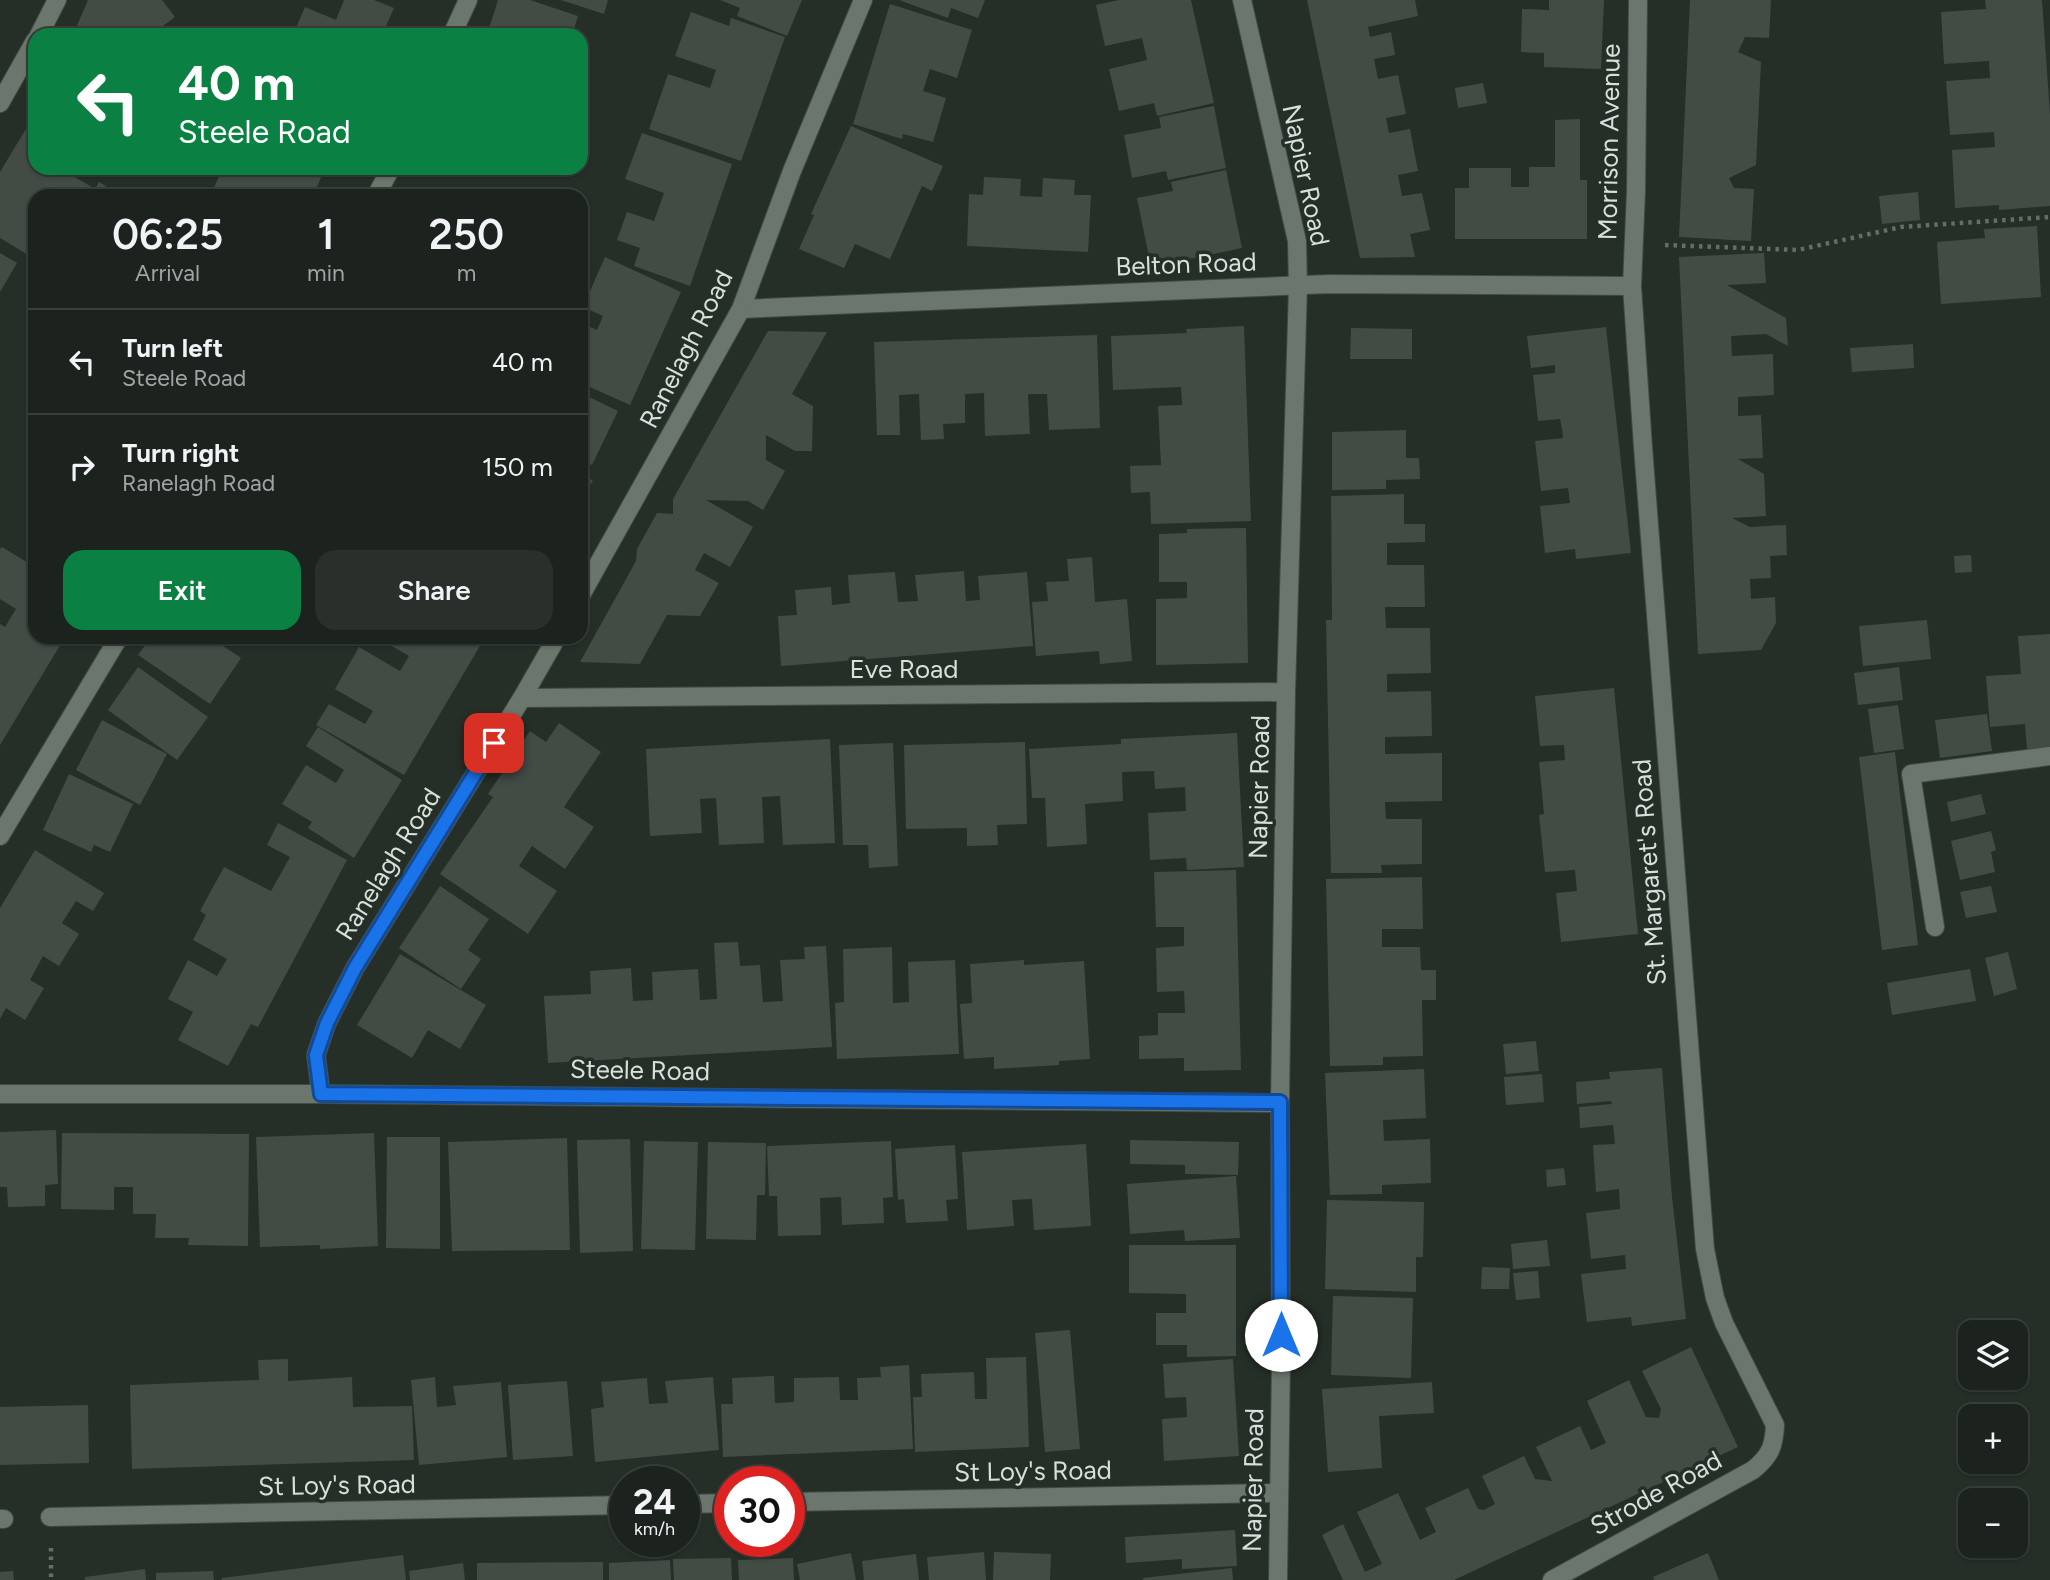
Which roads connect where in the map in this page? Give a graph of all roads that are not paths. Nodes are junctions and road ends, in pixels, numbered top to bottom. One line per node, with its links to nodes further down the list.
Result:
1 (57, 0): 6 (street)
2 (468, 0): 7 (street)
3 (863, 0): 12 (street, Ranelagh Road)
4 (1242, 0): 10 (street, Napier Road)
5 (1638, 0): 11 (street, Morrison Avenue)
6 (43, 28)
7 (455, 28)
8 (28, 53): 9 (street)
9 (0, 103)
10 (1298, 286): 11 (street, Belton Road); 12 (street, Belton Road); 16 (street, Napier Road)
11 (1632, 286): 24 (street, St. Margaret's Road)
12 (741, 309): 13 (street, Ranelagh Road)
13 (588, 582)
14 (115, 644): 19 (street)
15 (553, 644): 17 (street, Ranelagh Road)
16 (1286, 692): 17 (street, Eve Road); 23 (street, Napier Road)
17 (522, 698): 22 (street, Ranelagh Road)
18 (2050, 756): 20 (street)
19 (0, 836)
20 (1935, 928)
21 (0, 1094): 22 (street, Steele Road)
22 (321, 1094): 23 (street, Steele Road)
23 (1280, 1102): 25 (street, Napier Road)
24 (1774, 1441): 30 (street, Strode Road)
25 (1278, 1493): 26 (street, St Loy's Road); 29 (street, Napier Road)
26 (805, 1502)
27 (609, 1505): 28 (street, St Loy's Road)
28 (50, 1517)
29 (1278, 1580)
30 (1552, 1580)

